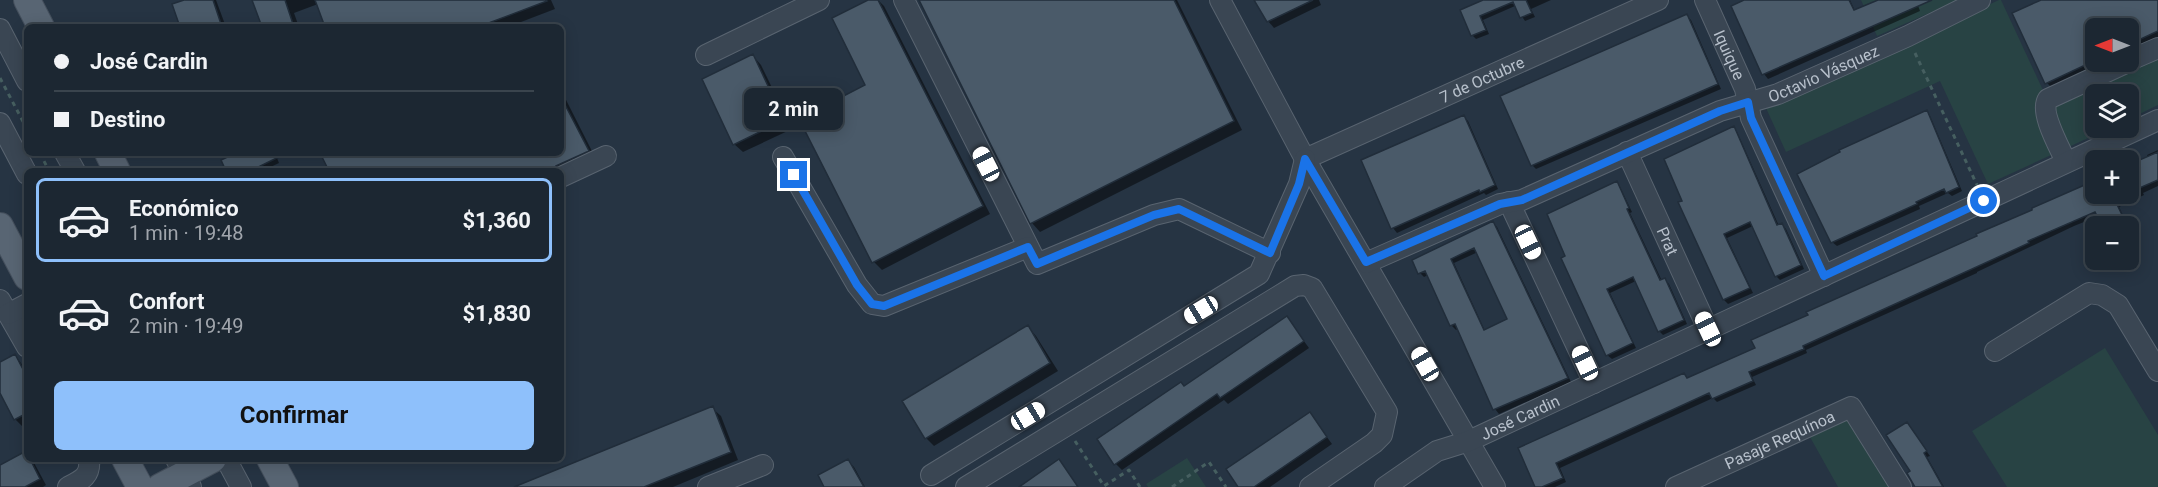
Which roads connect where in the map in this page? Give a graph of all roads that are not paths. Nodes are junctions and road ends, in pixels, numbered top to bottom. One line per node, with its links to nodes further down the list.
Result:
1 (819, 0): 11 (street)
2 (904, 0): 27 (street)
3 (1221, 0): 21 (street)
4 (1658, 0): 21 (street, 7 de Octubre)
5 (1705, 0): 15 (street, Iquique)
6 (1980, 0): 15 (street, Octavio Vásquez)
7 (31, 1): 8 (main road)
8 (40, 24)
9 (0, 29): 14 (street)
10 (2158, 48): 12 (street)
11 (706, 55)
12 (2139, 57)
13 (2106, 72): 22 (street)
14 (24, 75)
15 (1748, 102): 18 (street, Octavio Vásquez); 31 (street, Iquique)
16 (2158, 120): 22 (street, José Cardin)
17 (0, 123): 23 (street)
18 (1628, 152): 25 (street, Octavio Vásquez); 34 (street, Prat)
19 (606, 156): 24 (street)
20 (783, 157): 27 (street)
21 (1305, 159): 28 (street); 29 (street)
22 (2066, 162): 31 (street, José Cardin)
23 (24, 168)
24 (564, 176)
25 (1509, 202): 29 (street, Octavio Vásquez); 38 (street)
26 (0, 226): 30 (main road)
27 (1028, 247): 28 (street)
28 (1270, 253): 47 (street)
29 (1366, 262): 39 (street)
30 (24, 271)
31 (1824, 276): 34 (street, José Cardin)
32 (24, 304): 33 (street)
33 (4, 307): 35 (street)
34 (1708, 329): 38 (street, José Cardin)
35 (24, 342)
36 (1995, 351): 37 (street)
37 (2158, 371)
38 (1594, 383): 39 (street, José Cardin)
39 (1469, 441): 56 (street, José Cardin); 57 (street)
40 (89, 462): 48 (street)
41 (127, 462): 49 (main road)
42 (207, 462): 46 (main road)
43 (228, 462): 51 (street)
44 (272, 462): 52 (main road)
45 (763, 465): 53 (street)
46 (184, 473): 50 (main road)
47 (931, 475)
48 (68, 487)
49 (140, 487)
50 (160, 487)
51 (242, 487)
52 (285, 487)
53 (708, 487)
54 (966, 487): 55 (street)
55 (1310, 487)
56 (1385, 487)
57 (1495, 487)
58 (1676, 487): 59 (street, Pasaje Requínoa)
59 (1901, 487)

